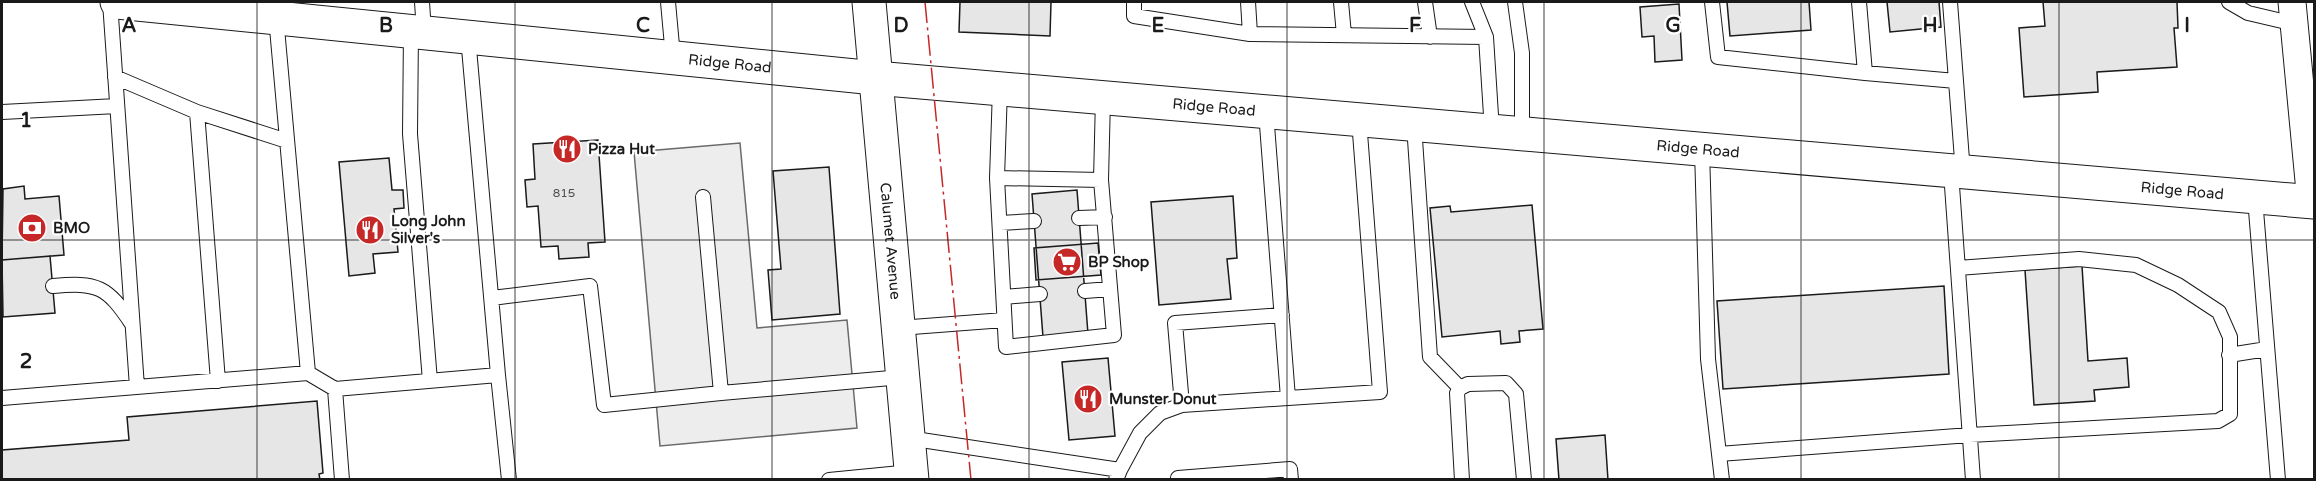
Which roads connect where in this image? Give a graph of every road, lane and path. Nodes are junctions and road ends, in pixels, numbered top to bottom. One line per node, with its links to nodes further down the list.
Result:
1 (110, 2): 25 (lane)
2 (117, 2): 15 (main road, Ridge Road)
3 (668, 2): 23 (lane)
4 (869, 2): 26 (main road, Calumet Avenue)
5 (1134, 2): 18 (lane)
6 (1248, 2): 18 (lane)
7 (1341, 2): 19 (lane)
8 (1425, 2): 21 (lane)
9 (1472, 2): 22 (lane)
10 (1515, 2): 36 (lane)
11 (1712, 2): 24 (lane)
12 (1859, 2): 24 (lane)
13 (1950, 2): 27 (lane)
14 (2229, 2): 16 (lane)
15 (289, 13): 17 (main road, Ridge Road); 37 (lane)
16 (2294, 13): 44 (street)
17 (419, 21): 20 (main road, Ridge Road); 66 (lane)
18 (1250, 34): 19 (lane)
19 (1344, 35): 21 (lane)
20 (468, 36): 23 (main road, Ridge Road); 55 (lane)
21 (1430, 37): 22 (lane)
22 (1486, 38): 36 (lane)
23 (673, 57): 26 (main road, Ridge Road)
24 (1865, 73): 27 (lane)
25 (115, 76): 30 (lane); 32 (lane)
26 (875, 78): 28 (main road, Ridge Road); 59 (main road, Calumet Avenue)
27 (1956, 81): 39 (lane)
28 (1000, 89): 29 (main road, Ridge Road); 40 (lane)
29 (1103, 98): 33 (main road, Ridge Road); 41 (lane)
30 (117, 106): 31 (lane); 58 (lane)
31 (2, 112)
32 (197, 112): 37 (lane); 65 (lane)
33 (1266, 112): 34 (main road, Ridge Road); 56 (lane)
34 (1359, 120): 35 (main road, Ridge Road); 72 (lane)
35 (1414, 124): 36 (main road, Ridge Road); 68 (lane)
36 (1507, 133): 38 (main road, Ridge Road)
37 (287, 141): 62 (lane)
38 (1702, 150): 39 (main road, Ridge Road); 76 (lane)
39 (1957, 172): 43 (main road, Ridge Road); 49 (lane)
40 (998, 178): 41 (lane); 48 (lane)
41 (1101, 180): 45 (lane)
42 (703, 197): 70 (lane)
43 (2255, 197): 44 (main road, Ridge Road); 60 (lane)
44 (2313, 202)
45 (1105, 217): 46 (lane); 51 (lane)
46 (1079, 218)
47 (1034, 221): 48 (lane)
48 (1000, 223): 54 (lane)
49 (1958, 268): 61 (lane); 74 (lane)
50 (52, 286): 58 (lane)
51 (1110, 289): 52 (lane); 57 (lane)
52 (1084, 291)
53 (1040, 294): 54 (lane)
54 (1004, 297): 57 (lane)
55 (492, 298): 63 (lane); 70 (lane)
56 (1282, 315): 72 (lane); 73 (lane)
57 (1005, 320): 59 (lane)
58 (133, 326): 67 (lane)
59 (898, 328): 64 (main road, Calumet Avenue)
60 (2267, 349): 61 (lane); 88 (lane)
61 (2229, 355): 74 (lane)
62 (308, 373): 65 (lane); 69 (lane)
63 (498, 375): 66 (lane); 81 (lane)
64 (902, 377): 70 (lane); 75 (main road, Calumet Avenue)
65 (218, 381): 67 (lane)
66 (430, 381): 69 (lane)
67 (137, 387): 71 (lane)
68 (1460, 388): 84 (lane); 85 (lane)
69 (335, 389): 80 (lane)
70 (721, 393)
71 (2, 398)
72 (1288, 398): 73 (lane)
73 (1182, 405): 77 (lane)
74 (1970, 435): 76 (lane); 87 (lane)
75 (908, 438): 77 (lane); 78 (main road, Calumet Avenue)
76 (1719, 454): 86 (lane)
77 (1118, 475)
78 (911, 476): 82 (lane)
79 (1178, 478): 83 (lane)
80 (342, 480)
81 (509, 480)
82 (829, 480)
83 (1291, 480)
84 (1462, 480)
85 (1524, 480)
86 (1722, 480)
87 (1973, 480)
88 (2278, 480)

